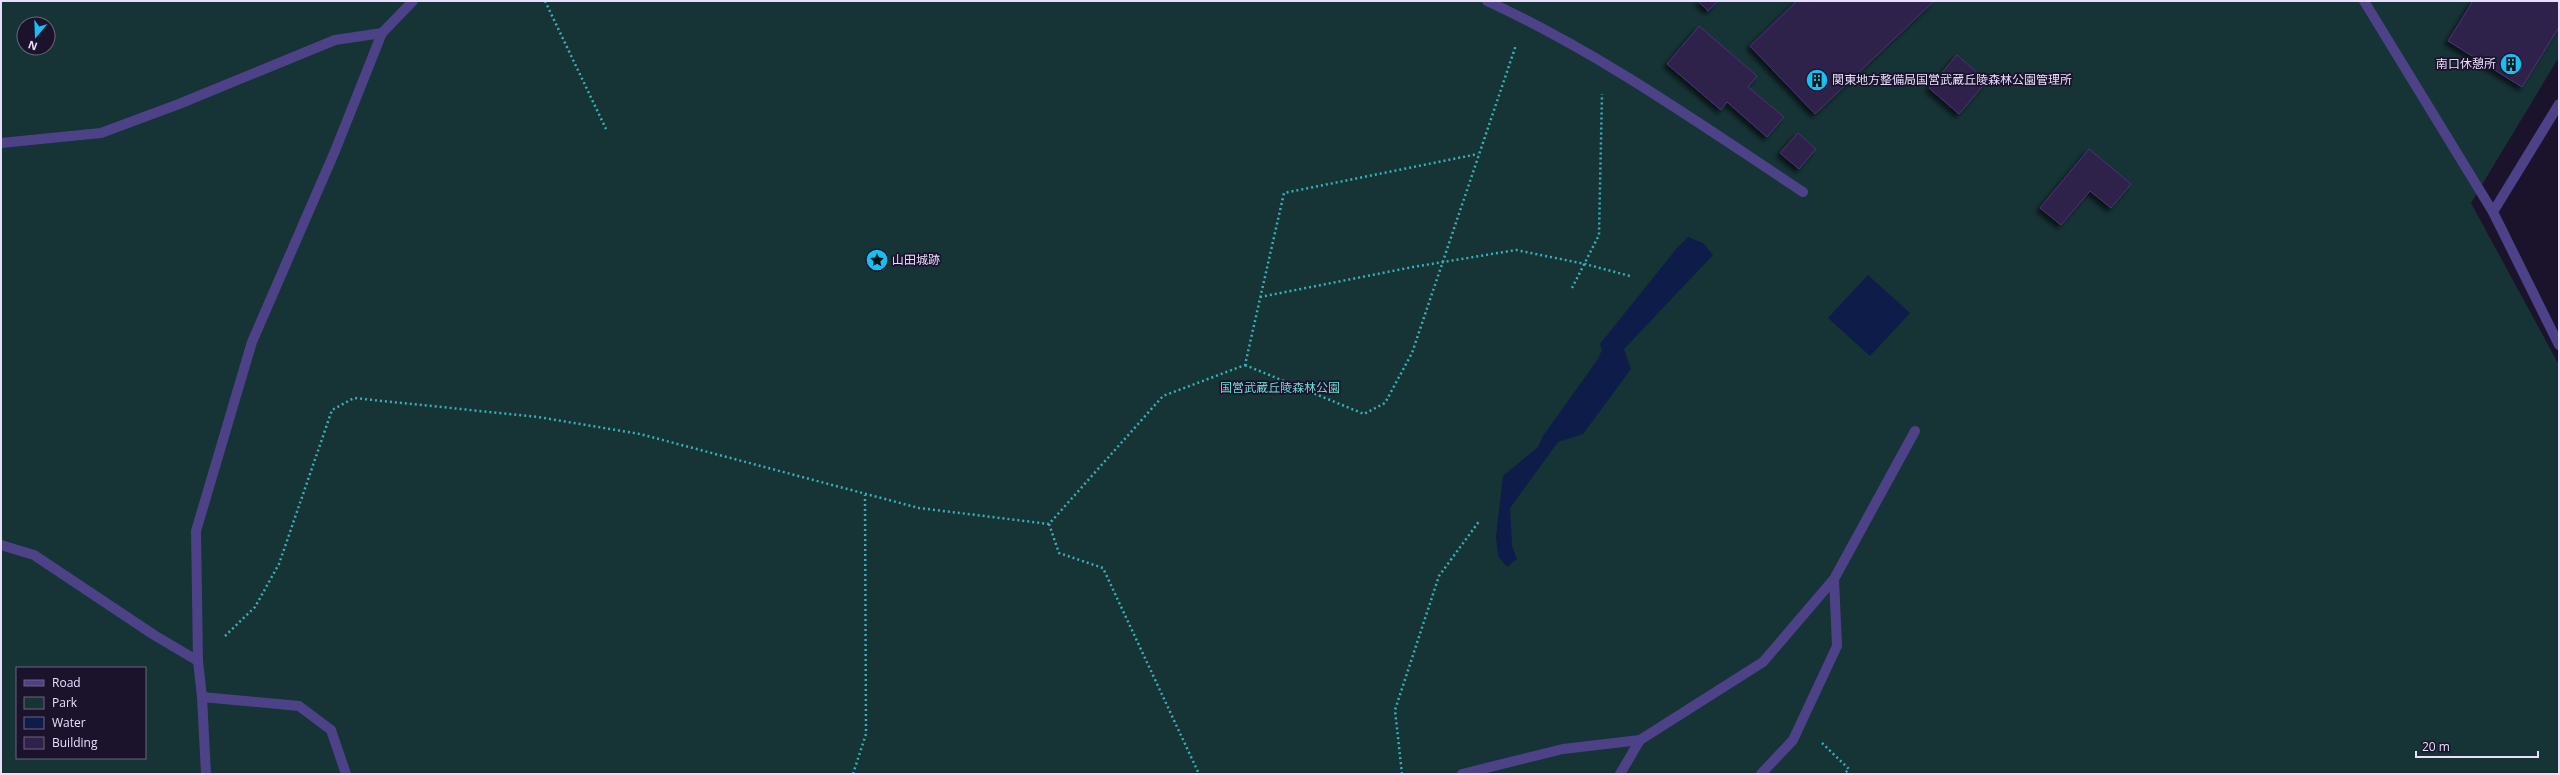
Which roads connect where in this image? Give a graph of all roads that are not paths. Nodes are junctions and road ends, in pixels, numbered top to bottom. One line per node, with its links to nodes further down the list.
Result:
1 (413, 1): 4 (street)
2 (1487, 1): 7 (street)
3 (2364, 1): 8 (street)
4 (382, 33): 6 (street); 13 (street)
5 (2559, 104): 8 (street)
6 (1, 142)
7 (1803, 192)
8 (2493, 212): 9 (street)
9 (2559, 345)
10 (1916, 431): 12 (street)
11 (1, 545): 13 (street)
12 (1834, 578): 15 (street); 20 (street)
13 (198, 660): 14 (street)
14 (202, 697): 16 (street); 17 (street)
15 (1640, 740): 18 (street); 19 (street)
16 (206, 774)
17 (346, 774)
18 (1462, 774)
19 (1620, 774)
20 (1761, 774)

